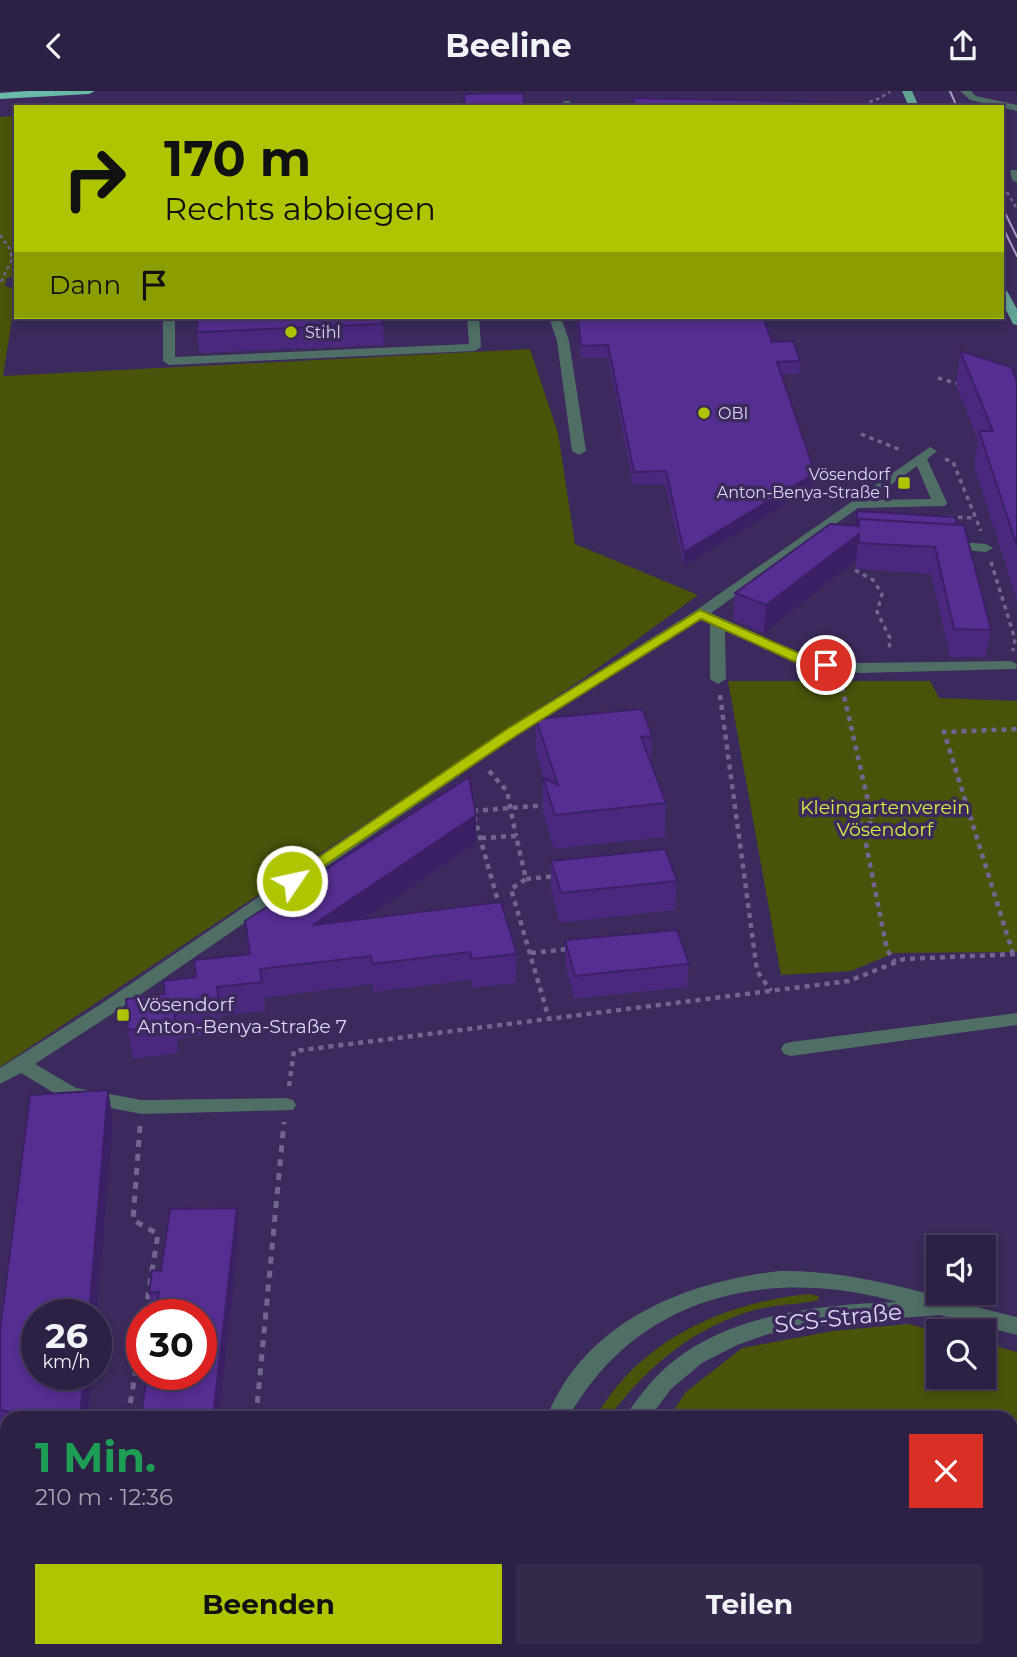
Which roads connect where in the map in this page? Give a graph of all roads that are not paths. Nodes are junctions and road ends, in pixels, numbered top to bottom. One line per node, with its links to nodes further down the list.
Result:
1 (89, 91): 3 (highway)
2 (965, 91): 4 (street)
3 (0, 96)
4 (1001, 105)
5 (1004, 295): 9 (main road)
6 (169, 319): 7 (street)
7 (473, 319)
8 (556, 319): 10 (street)
9 (1017, 321)
10 (579, 451)
11 (854, 504): 11 (street); 12 (street)
12 (810, 537): 13 (street); 16 (street)
13 (837, 538)
14 (932, 544): 15 (street)
15 (986, 548)
16 (700, 614): 17 (street); 22 (street)
17 (717, 621): 18 (street); 19 (street)
18 (1011, 666)
19 (718, 679)
20 (1017, 1019): 21 (street)
21 (791, 1049)
22 (21, 1064): 23 (street); 24 (street)
23 (0, 1077)
24 (286, 1105)
25 (946, 1308): 26 (street, SCS-Straße); 27 (street, SCS-Straße); 28 (street, SCS-Straße)
26 (1017, 1326)
27 (561, 1411)
28 (642, 1411)

